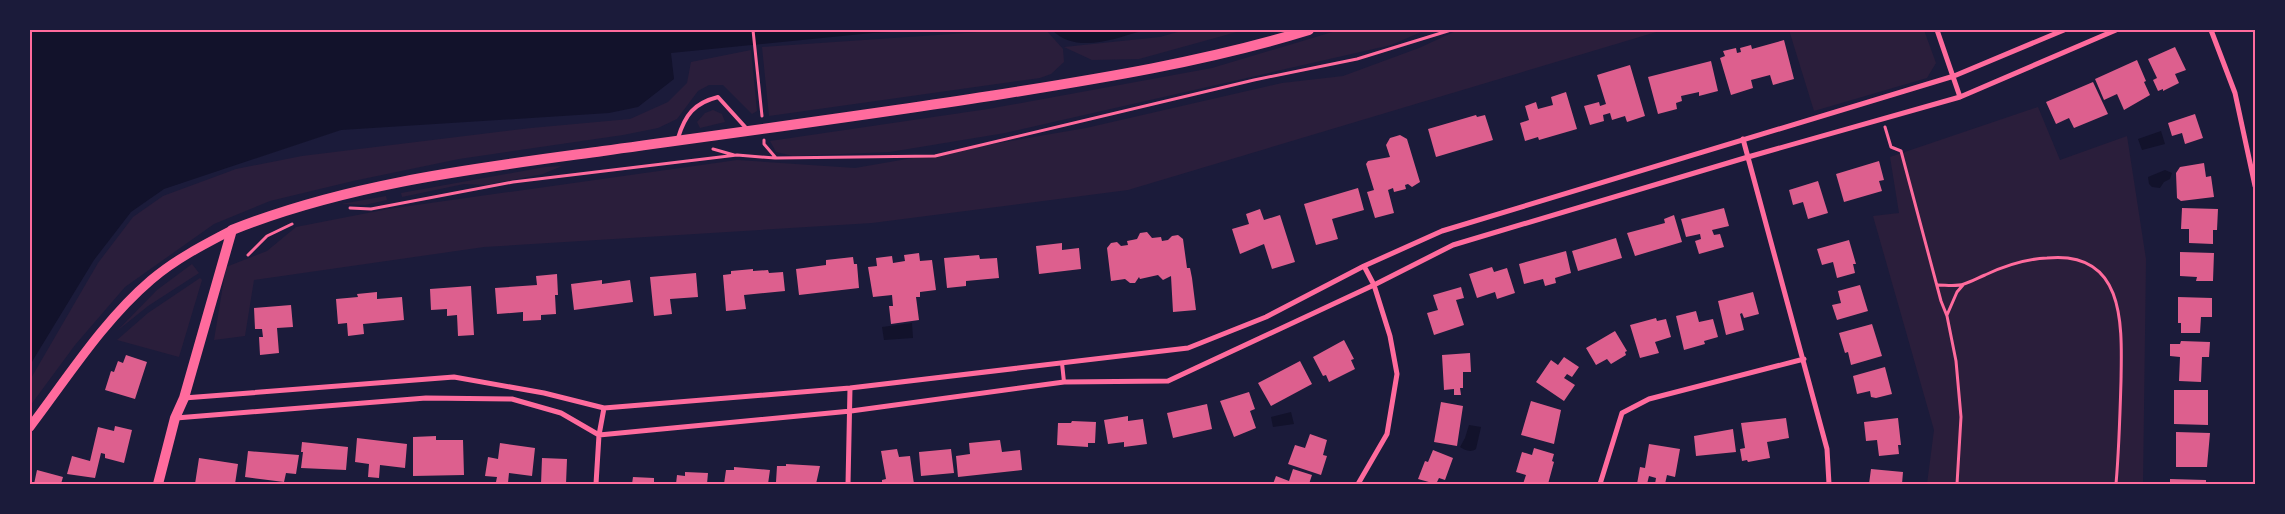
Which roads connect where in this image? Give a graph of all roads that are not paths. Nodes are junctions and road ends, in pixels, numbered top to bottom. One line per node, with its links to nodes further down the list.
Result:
1 (1309, 30): 8 (main road)
2 (1937, 30): 6 (street)
3 (2064, 30): 6 (street)
4 (2116, 30): 7 (street)
5 (2211, 30): 12 (street)
6 (1954, 76): 7 (street); 9 (street)
7 (1960, 97): 11 (street)
8 (749, 132): 10 (main road); 10 (lane)
9 (1743, 139): 11 (street); 14 (street)
10 (677, 140): 13 (main road)
11 (1748, 157): 15 (street); 16 (street)
12 (2255, 186)
13 (232, 230): 20 (main road); 24 (street)
14 (1364, 266): 15 (street); 17 (street)
15 (1374, 285): 18 (street); 29 (street)
16 (1804, 359): 30 (street); 31 (street)
17 (1062, 363): 18 (lane); 19 (street)
18 (1064, 382): 22 (street)
19 (850, 388): 21 (street); 22 (street)
20 (184, 398): 21 (street); 23 (main road)
21 (604, 408): 25 (street)
22 (851, 411): 25 (street); 28 (street)
23 (175, 418): 25 (street); 26 (main road)
24 (30, 427)
25 (599, 435): 27 (street)
26 (158, 484)
27 (596, 484)
28 (848, 484)
29 (1358, 484)
30 (1600, 484)
31 (1829, 484)

